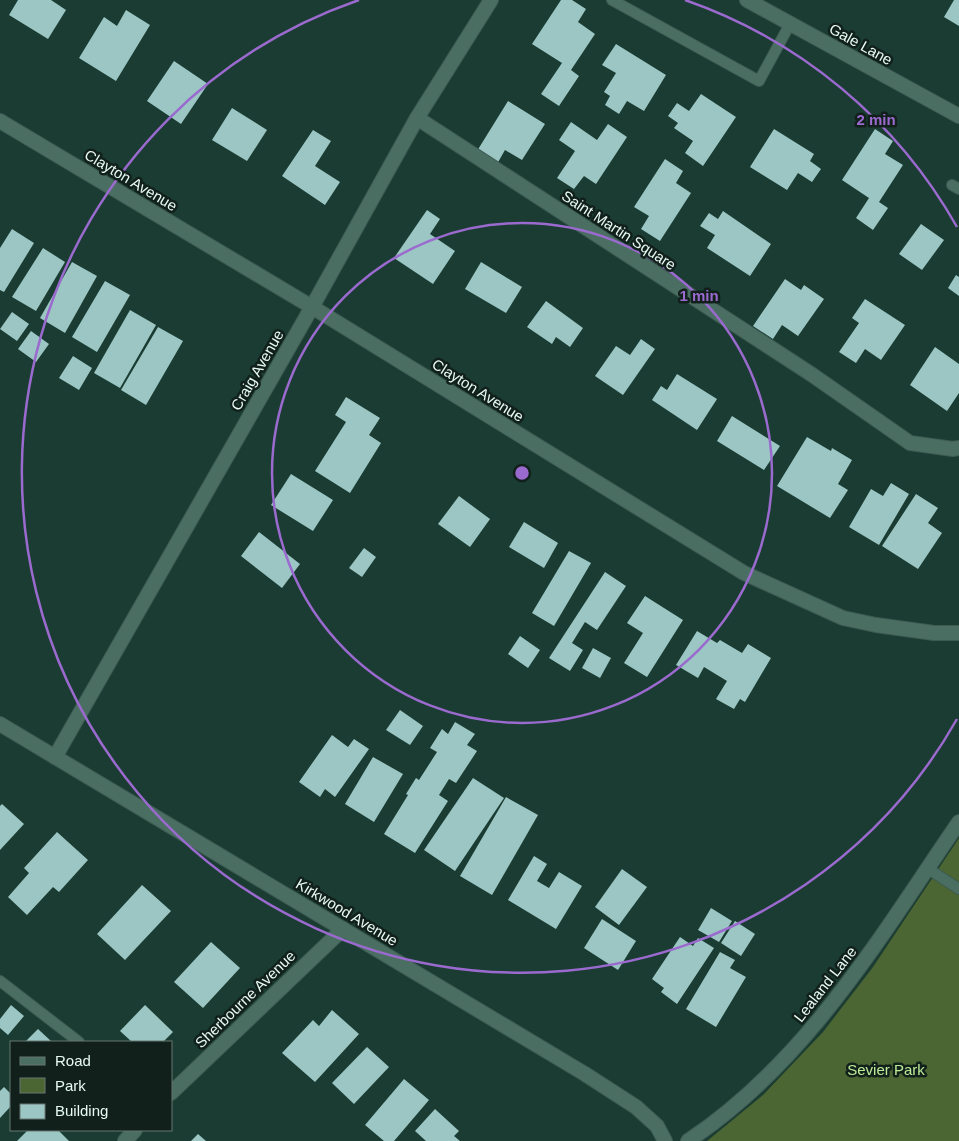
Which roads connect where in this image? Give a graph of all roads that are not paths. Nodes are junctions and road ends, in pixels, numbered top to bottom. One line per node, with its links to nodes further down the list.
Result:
1 (491, 0): 6 (street, Craig Avenue)
2 (612, 0): 4 (lane)
3 (747, 0): 4 (street, Gale Lane)
4 (790, 24): 5 (street, Gale Lane)
5 (959, 116)
6 (417, 118): 8 (street, Craig Avenue); 9 (street, Saint Martin Square)
7 (0, 121): 8 (street, Clayton Avenue)
8 (312, 307): 10 (street, Clayton Avenue); 12 (street, Craig Avenue)
9 (959, 448)
10 (959, 633)
11 (0, 724): 12 (street, Kirkwood Avenue)
12 (55, 757): 16 (street, Kirkwood Avenue)
13 (959, 822): 14 (street, Lealand Lane)
14 (927, 868): 15 (lane); 23 (street, Lealand Lane)
15 (959, 888)
16 (343, 929): 19 (street, Sherbourne Avenue); 22 (street, Kirkwood Avenue)
17 (0, 981): 18 (lane)
18 (78, 1041)
19 (172, 1092)
20 (134, 1131): 21 (street)
21 (125, 1141)
22 (665, 1141)
23 (688, 1141)

